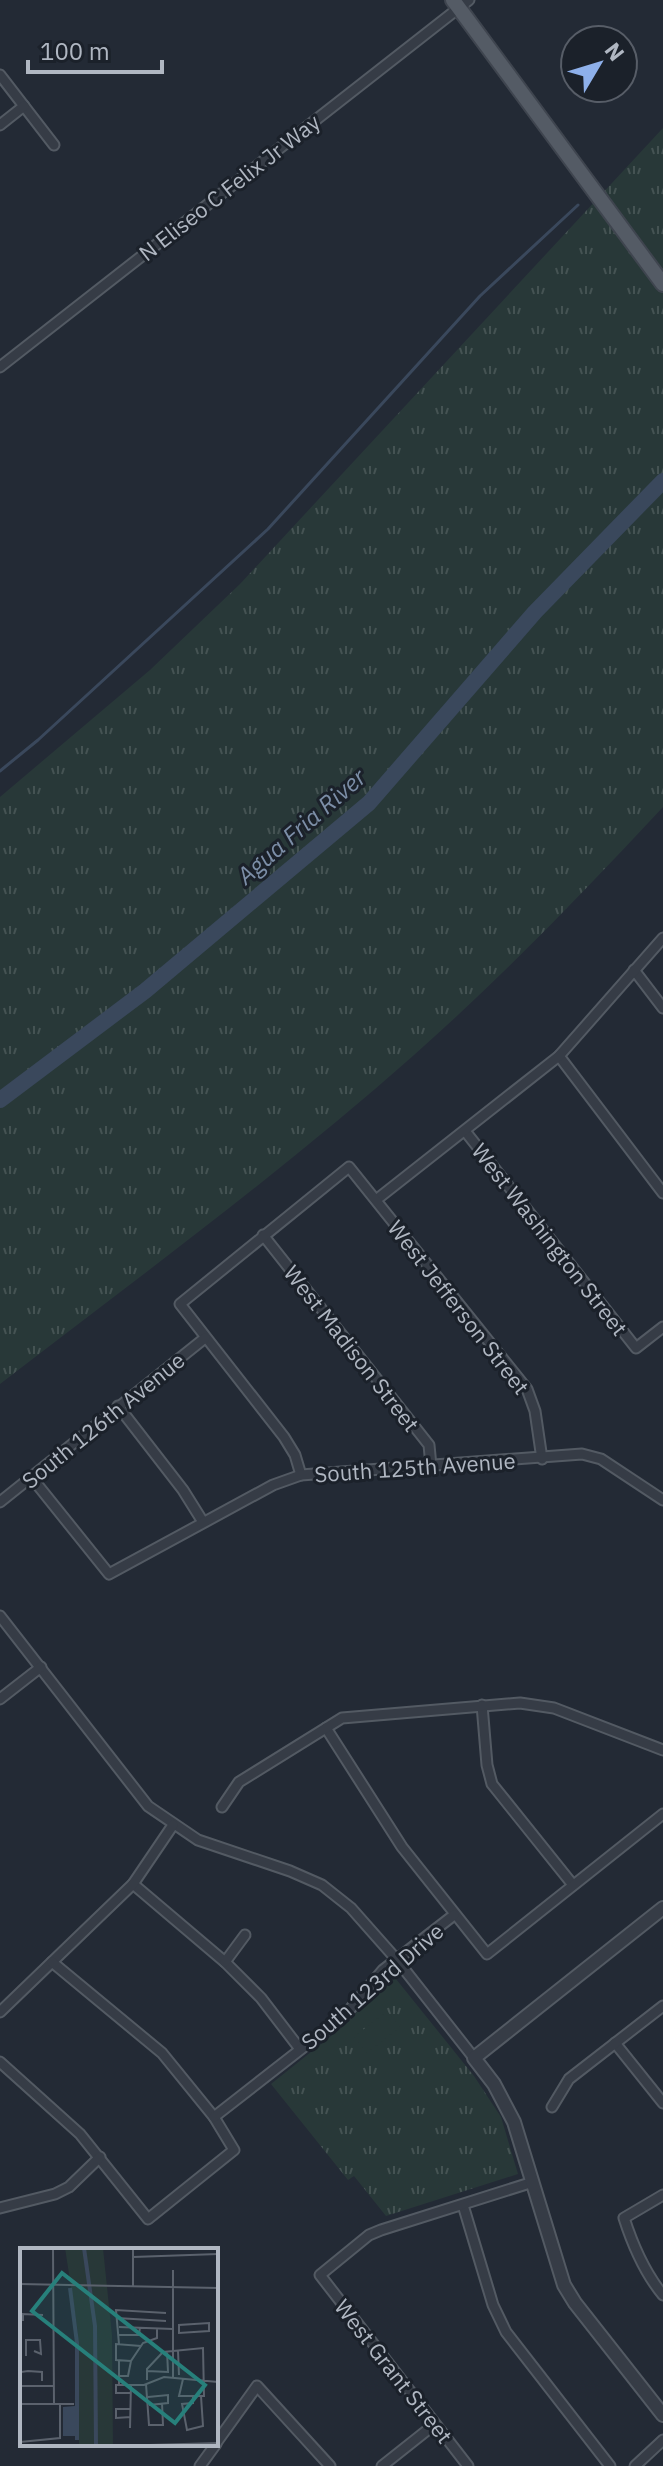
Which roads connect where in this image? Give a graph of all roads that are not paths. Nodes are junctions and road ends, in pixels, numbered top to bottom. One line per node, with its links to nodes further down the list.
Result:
1 (460, 3): 6 (main road); 7 (street, N Eliseo C Felix Jr Way)
2 (0, 75): 3 (street)
3 (24, 106): 4 (street); 5 (street)
4 (0, 125)
5 (54, 145)
6 (663, 284)
7 (0, 367)
8 (663, 938): 9 (street)
9 (634, 970): 10 (street); 11 (street)
10 (663, 1008)
11 (559, 1056): 12 (street); 13 (street)
12 (465, 1131): 14 (street); 16 (street, West Washington Street)
13 (663, 1193)
14 (376, 1200): 15 (street, West Jefferson Street); 19 (street, West Jefferson Street)
15 (263, 1235): 17 (street); 20 (street, West Madison Street)
16 (663, 1327)
17 (205, 1338): 18 (street, South 126th Avenue); 21 (street)
18 (118, 1406): 22 (street, South 126th Avenue); 25 (street)
19 (542, 1459): 20 (street, South 125th Avenue); 23 (street, South 125th Avenue)
20 (431, 1466): 21 (street, South 125th Avenue)
21 (301, 1475): 25 (street, South 125th Avenue)
22 (32, 1478): 24 (street, South 126th Avenue); 25 (street, South 125th Avenue)
23 (663, 1500)
24 (0, 1502)
25 (203, 1522)
26 (0, 1616): 27 (street)
27 (41, 1667): 28 (street); 34 (street)
28 (0, 1699)
29 (482, 1705): 30 (street); 31 (street); 36 (street)
30 (326, 1728): 32 (street); 38 (street)
31 (663, 1750)
32 (222, 1807)
33 (663, 1814): 36 (street)
34 (173, 1825): 35 (street); 40 (street)
35 (133, 1884): 41 (street); 42 (street)
36 (573, 1885): 38 (street)
37 (663, 1908): 47 (street)
38 (454, 1915): 40 (street, South 123rd Drive)
39 (245, 1935): 42 (street)
40 (397, 1960): 46 (street, South 123rd Drive); 47 (street)
41 (52, 1962): 44 (street); 51 (street)
42 (225, 1962): 46 (street)
43 (663, 2006): 45 (street)
44 (0, 2012)
45 (615, 2043): 49 (street); 50 (street)
46 (300, 2049): 51 (street, South 123rd Drive)
47 (474, 2058): 53 (street)
48 (0, 2062): 52 (street)
49 (663, 2103)
50 (552, 2107)
51 (214, 2117): 52 (street)
52 (100, 2157): 56 (street)
53 (533, 2182): 55 (street); 58 (street)
54 (663, 2195): 57 (street)
55 (463, 2205): 59 (street, West Grant Street); 67 (street)
56 (0, 2208)
57 (663, 2295)
58 (663, 2415)
59 (435, 2424): 65 (street); 66 (street, West Grant Street)
60 (663, 2440): 68 (street)
61 (218, 2441): 64 (street)
62 (215, 2446): 63 (street)
63 (200, 2466)
64 (330, 2466)
65 (382, 2466)
66 (468, 2466)
67 (610, 2466)
68 (635, 2466)

